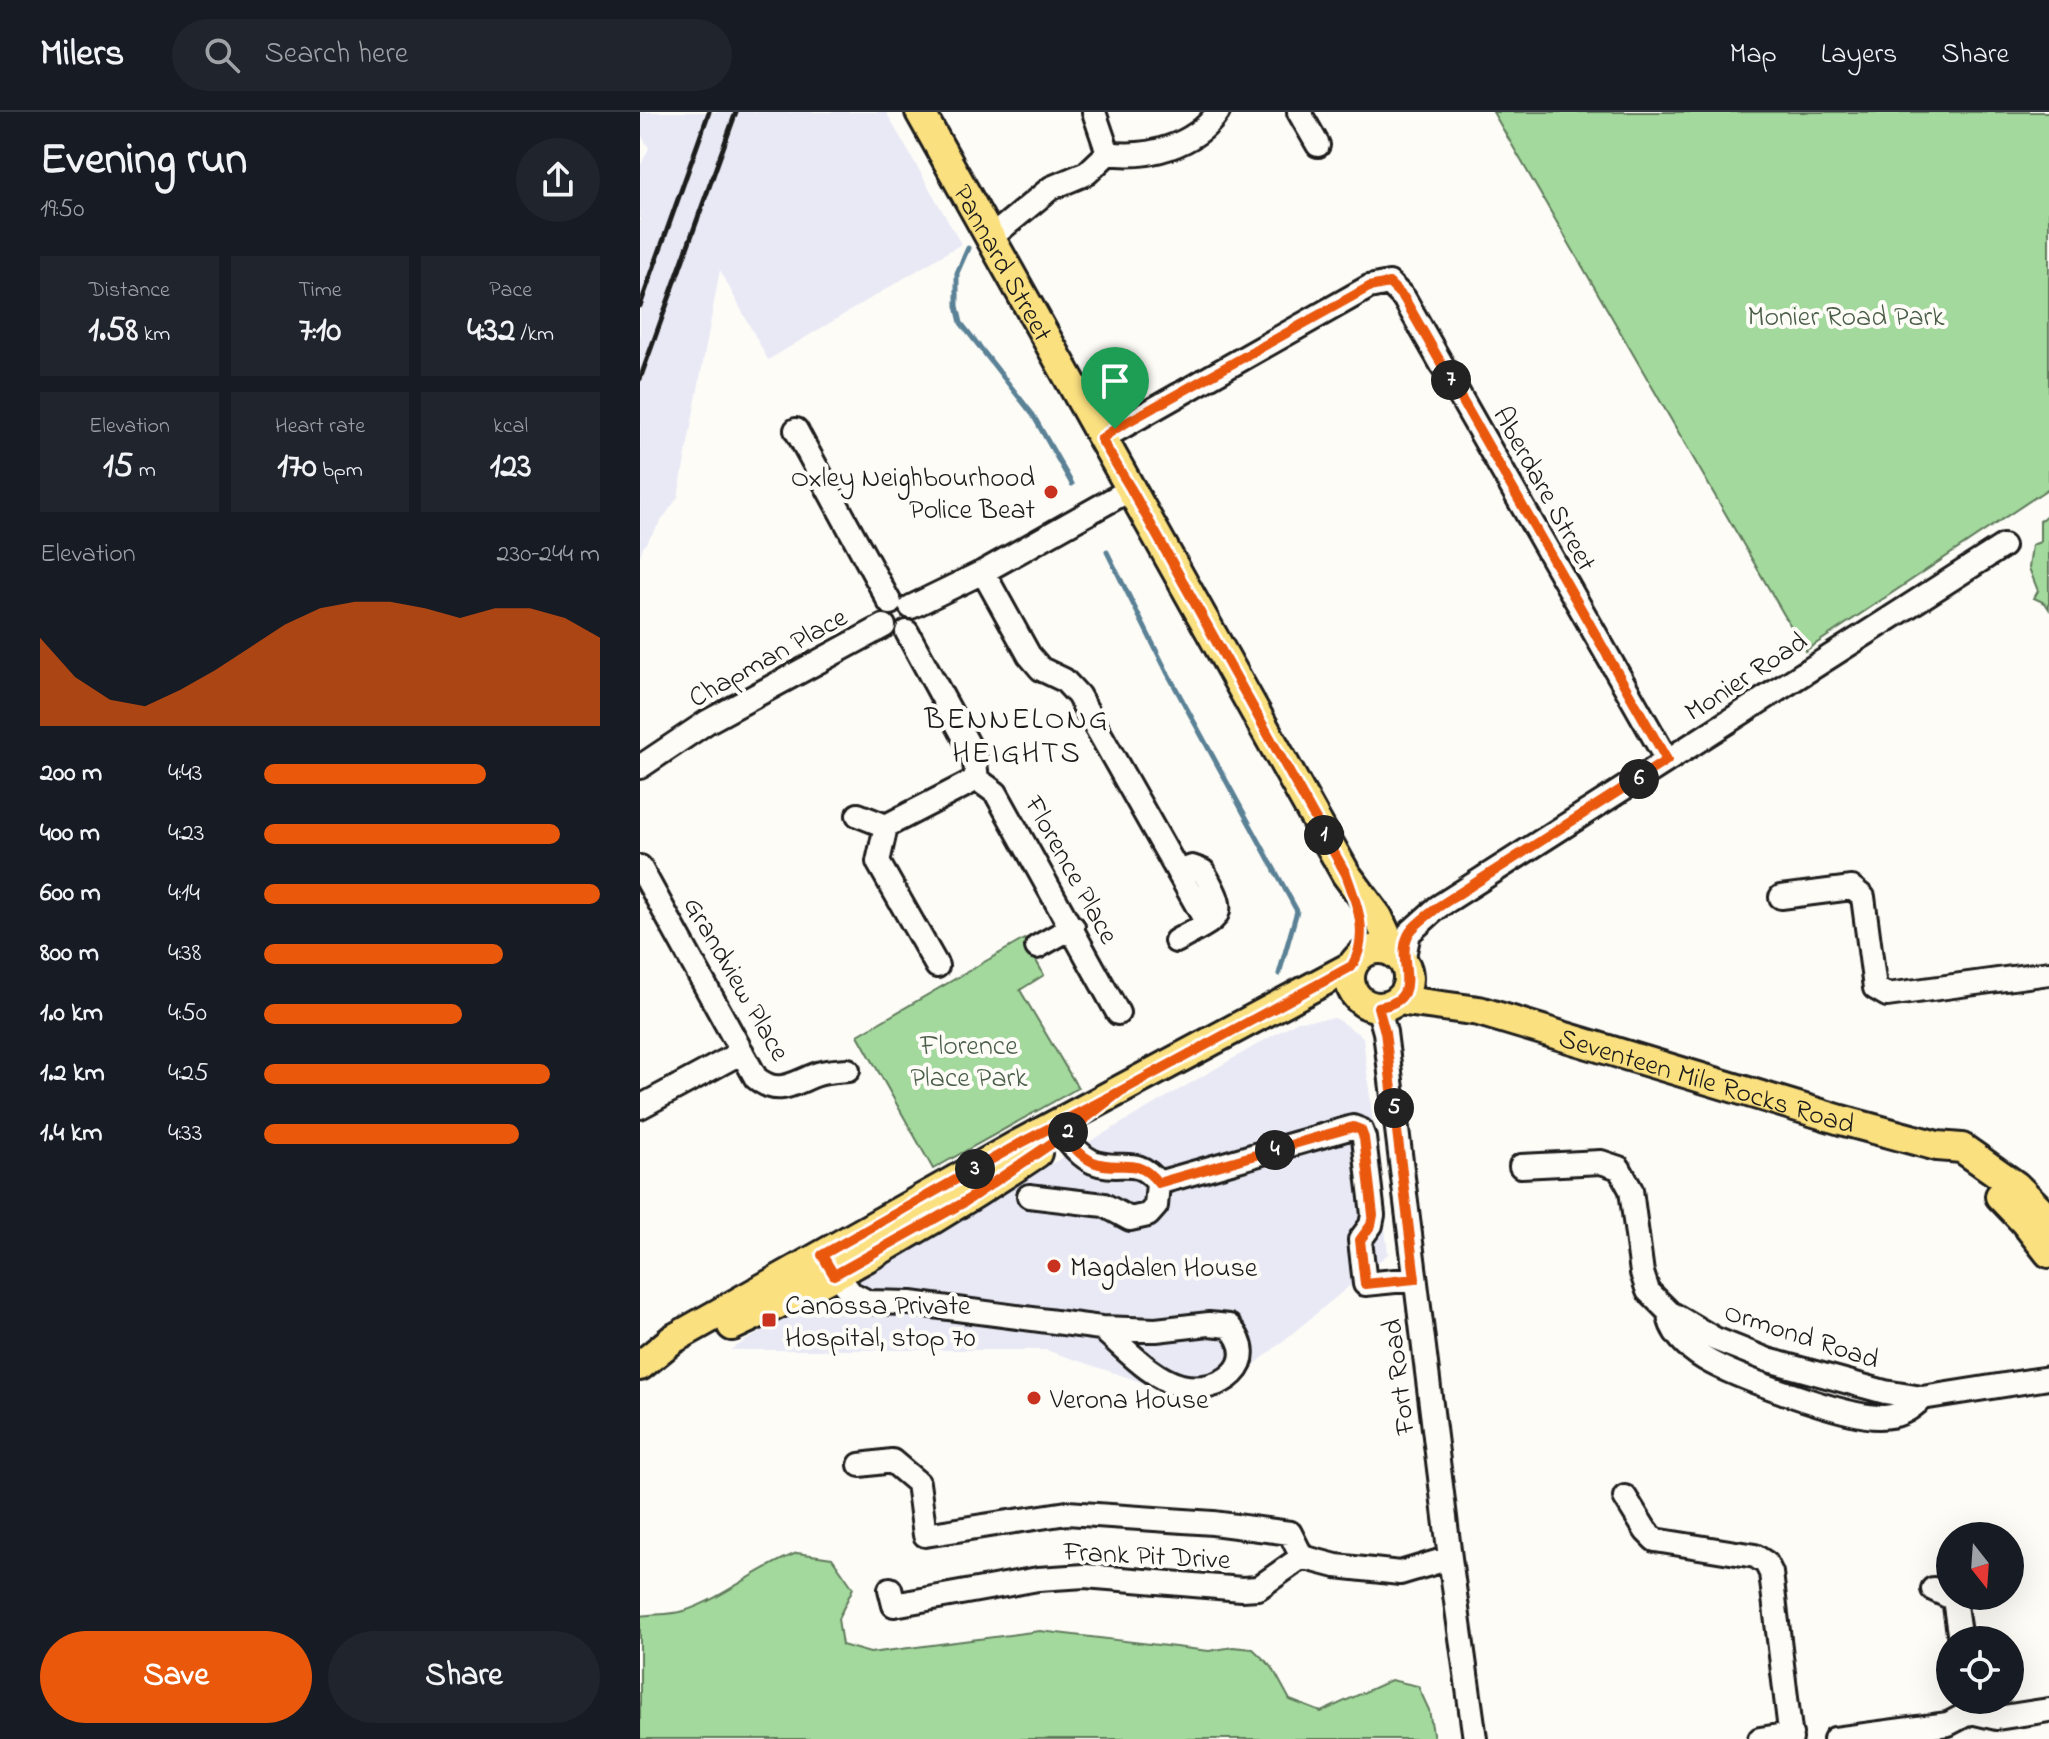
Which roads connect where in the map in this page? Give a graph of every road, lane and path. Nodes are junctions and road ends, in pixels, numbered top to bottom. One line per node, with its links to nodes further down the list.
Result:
1 (920, 112): 7 (main road, Pannard Street)
2 (1094, 112): 6 (street)
3 (1218, 112): 6 (street)
4 (1299, 112): 5 (street)
5 (1318, 145)
6 (1108, 153): 7 (street)
7 (989, 239): 9 (main road, Pannard Street)
8 (796, 430): 13 (street)
9 (1101, 439): 10 (main road, Pannard Street); 16 (street, Aberdare Street)
10 (1131, 489): 12 (street); 22 (main road, Pannard Street)
11 (2003, 546): 16 (street, Monier Road)
12 (983, 572): 13 (street); 27 (street)
13 (901, 605): 14 (street); 15 (street)
14 (884, 626): 15 (street); 17 (street, Chapman Place)
15 (907, 632): 18 (street, Florence Place)
16 (1667, 760): 24 (street, Monier Road)
17 (640, 767)
18 (977, 779): 20 (street); 26 (street, Florence Place)
19 (858, 815): 20 (street)
20 (886, 826): 29 (street)
21 (640, 867): 34 (street, Grandview Place)
22 (1346, 874): 25 (main road, Pannard Street); 30 (main road, Pannard Street)
23 (1781, 897): 31 (street)
24 (1438, 907): 25 (street, Monier Road); 32 (street, Monier Road)
25 (1378, 917): 32 (main road, Pannard Street)
26 (1073, 927): 28 (street); 33 (street, Florence Place)
27 (1176, 941)
28 (1037, 947)
29 (937, 966)
30 (1354, 971): 32 (main road, Seventeen Mile Rocks Road); 32 (main road); 36 (main road)
31 (2049, 973)
32 (1397, 980): 39 (main road, Seventeen Mile Rocks Road); 46 (street, Fort Road)
33 (1118, 1013)
34 (742, 1052): 35 (street, Grandview Place); 37 (street)
35 (848, 1070)
36 (1121, 1091): 38 (main road); 45 (main road)
37 (640, 1107)
38 (1064, 1135): 41 (street); 45 (main road)
39 (1937, 1146): 43 (main road, Seventeen Mile Rocks Road); 44 (main road, Seventeen Mile Rocks Road)
40 (1521, 1166): 49 (street, Ormond Road)
41 (1158, 1183): 42 (street); 46 (street)
42 (1029, 1196)
43 (2049, 1219)
44 (2049, 1253)
45 (828, 1265): 47 (street); 48 (main road)
46 (1415, 1279): 53 (street, Fort Road)
47 (1101, 1328): 47 (street)
48 (640, 1367)
49 (2049, 1378)
50 (860, 1465): 52 (street)
51 (1625, 1497): 62 (street)
52 (1302, 1557): 53 (street); 54 (street, Frank Pit Drive)
53 (1450, 1558): 63 (street, Fort Road)
54 (890, 1589)
55 (1933, 1589): 56 (street)
56 (1936, 1590)
57 (2049, 1710): 61 (street)
58 (1960, 1714): 65 (street)
59 (1988, 1714): 60 (street)
60 (2023, 1714)
61 (2024, 1714)
62 (1791, 1737): 64 (street)
63 (1475, 1739)
64 (1760, 1739)
65 (1835, 1739)

